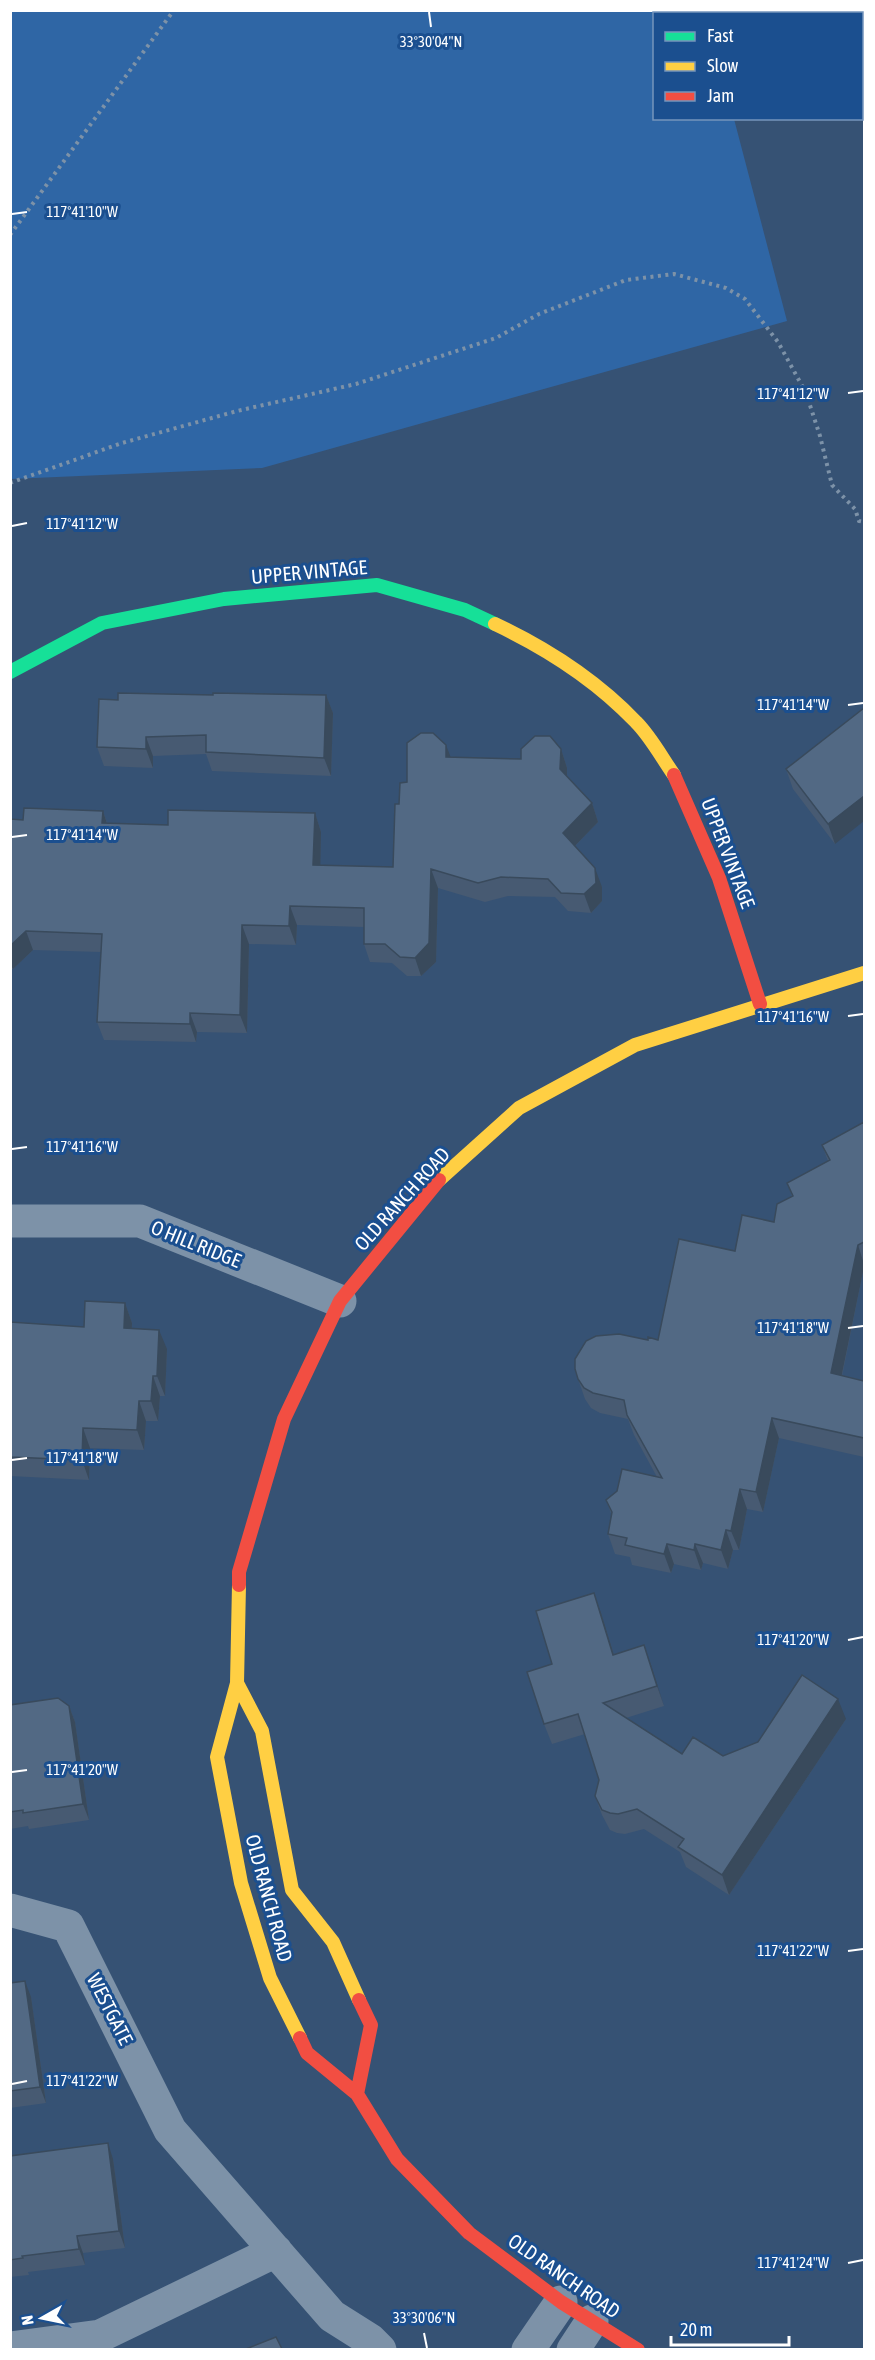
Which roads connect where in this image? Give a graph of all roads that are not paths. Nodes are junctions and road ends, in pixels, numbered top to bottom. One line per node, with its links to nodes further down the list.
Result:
1 (10, 672): 3 (street, UPPER VINTAGE)
2 (864, 973): 3 (street, OLD RANCH ROAD)
3 (760, 1004): 5 (street, OLD RANCH ROAD)
4 (10, 1221): 5 (street, O HILL RIDGE)
5 (340, 1301): 6 (street, OLD RANCH ROAD)
6 (237, 1683): 8 (street, OLD RANCH ROAD); 8 (street, OLD RANCH ROAD)
7 (10, 1910): 9 (street, WESTGATE)
8 (357, 2094): 10 (street, OLD RANCH ROAD)
9 (276, 2251): 11 (street, WESTGATE); 13 (street)
10 (561, 2302): 12 (street, OLD RANCH ROAD); 16 (street)
11 (332, 2316): 14 (street, WESTGATE); 15 (street, WESTGATE)
12 (592, 2321): 17 (street); 18 (street, OLD RANCH ROAD)
13 (10, 2348)
14 (343, 2349)
15 (380, 2349)
16 (528, 2349)
17 (573, 2349)
18 (638, 2349)

